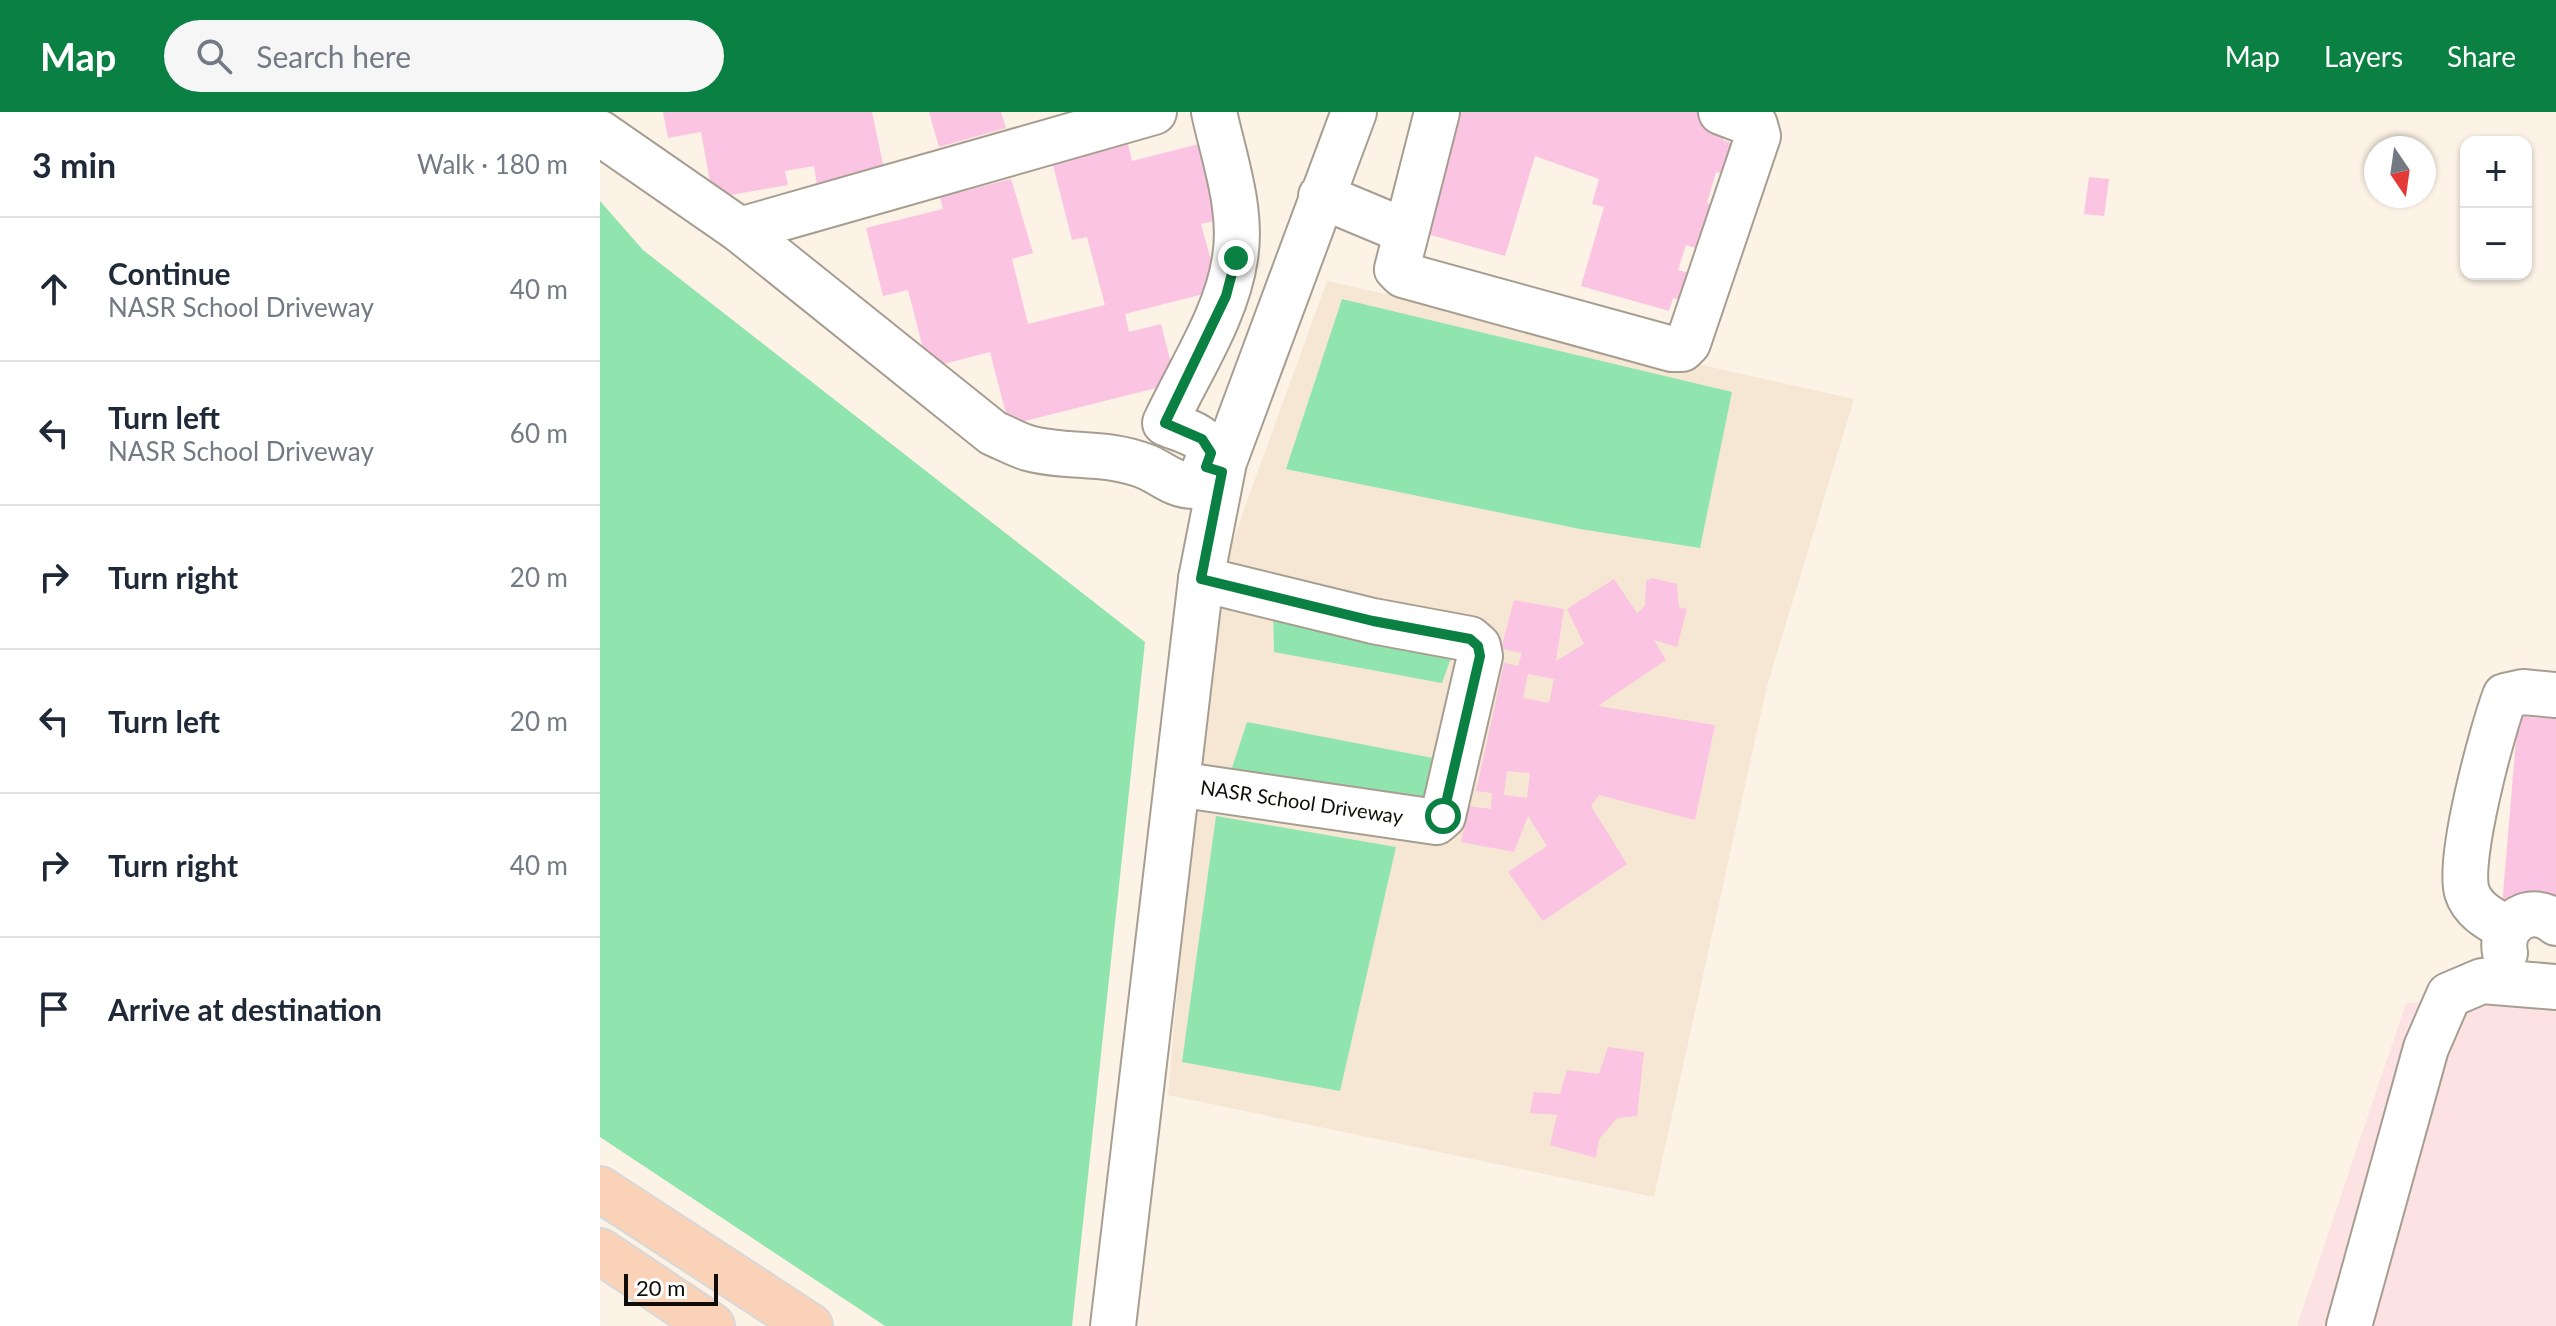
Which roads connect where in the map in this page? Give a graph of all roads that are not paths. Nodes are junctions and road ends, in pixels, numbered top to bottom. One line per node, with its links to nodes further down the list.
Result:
1 (1154, 112): 8 (street)
2 (1214, 112): 10 (street)
3 (1354, 112): 7 (street)
4 (1437, 112): 9 (street)
5 (1721, 112): 9 (street)
6 (600, 133): 8 (street)
7 (1321, 196): 9 (street); 10 (street)
8 (740, 230): 10 (street)
9 (1405, 231)
10 (1203, 466): 11 (street)
11 (1201, 579): 13 (street); 13 (street, NASR School Driveway)
12 (2556, 695): 15 (street)
13 (1177, 784): 22 (street)
14 (2556, 923): 15 (street)
15 (2508, 929): 16 (street)
16 (2556, 966)
17 (2556, 987): 23 (street)
18 (600, 1189): 21 (main road)
19 (600, 1251): 20 (main road)
20 (712, 1326)
21 (810, 1326)
22 (1113, 1326)
23 (2349, 1326)

